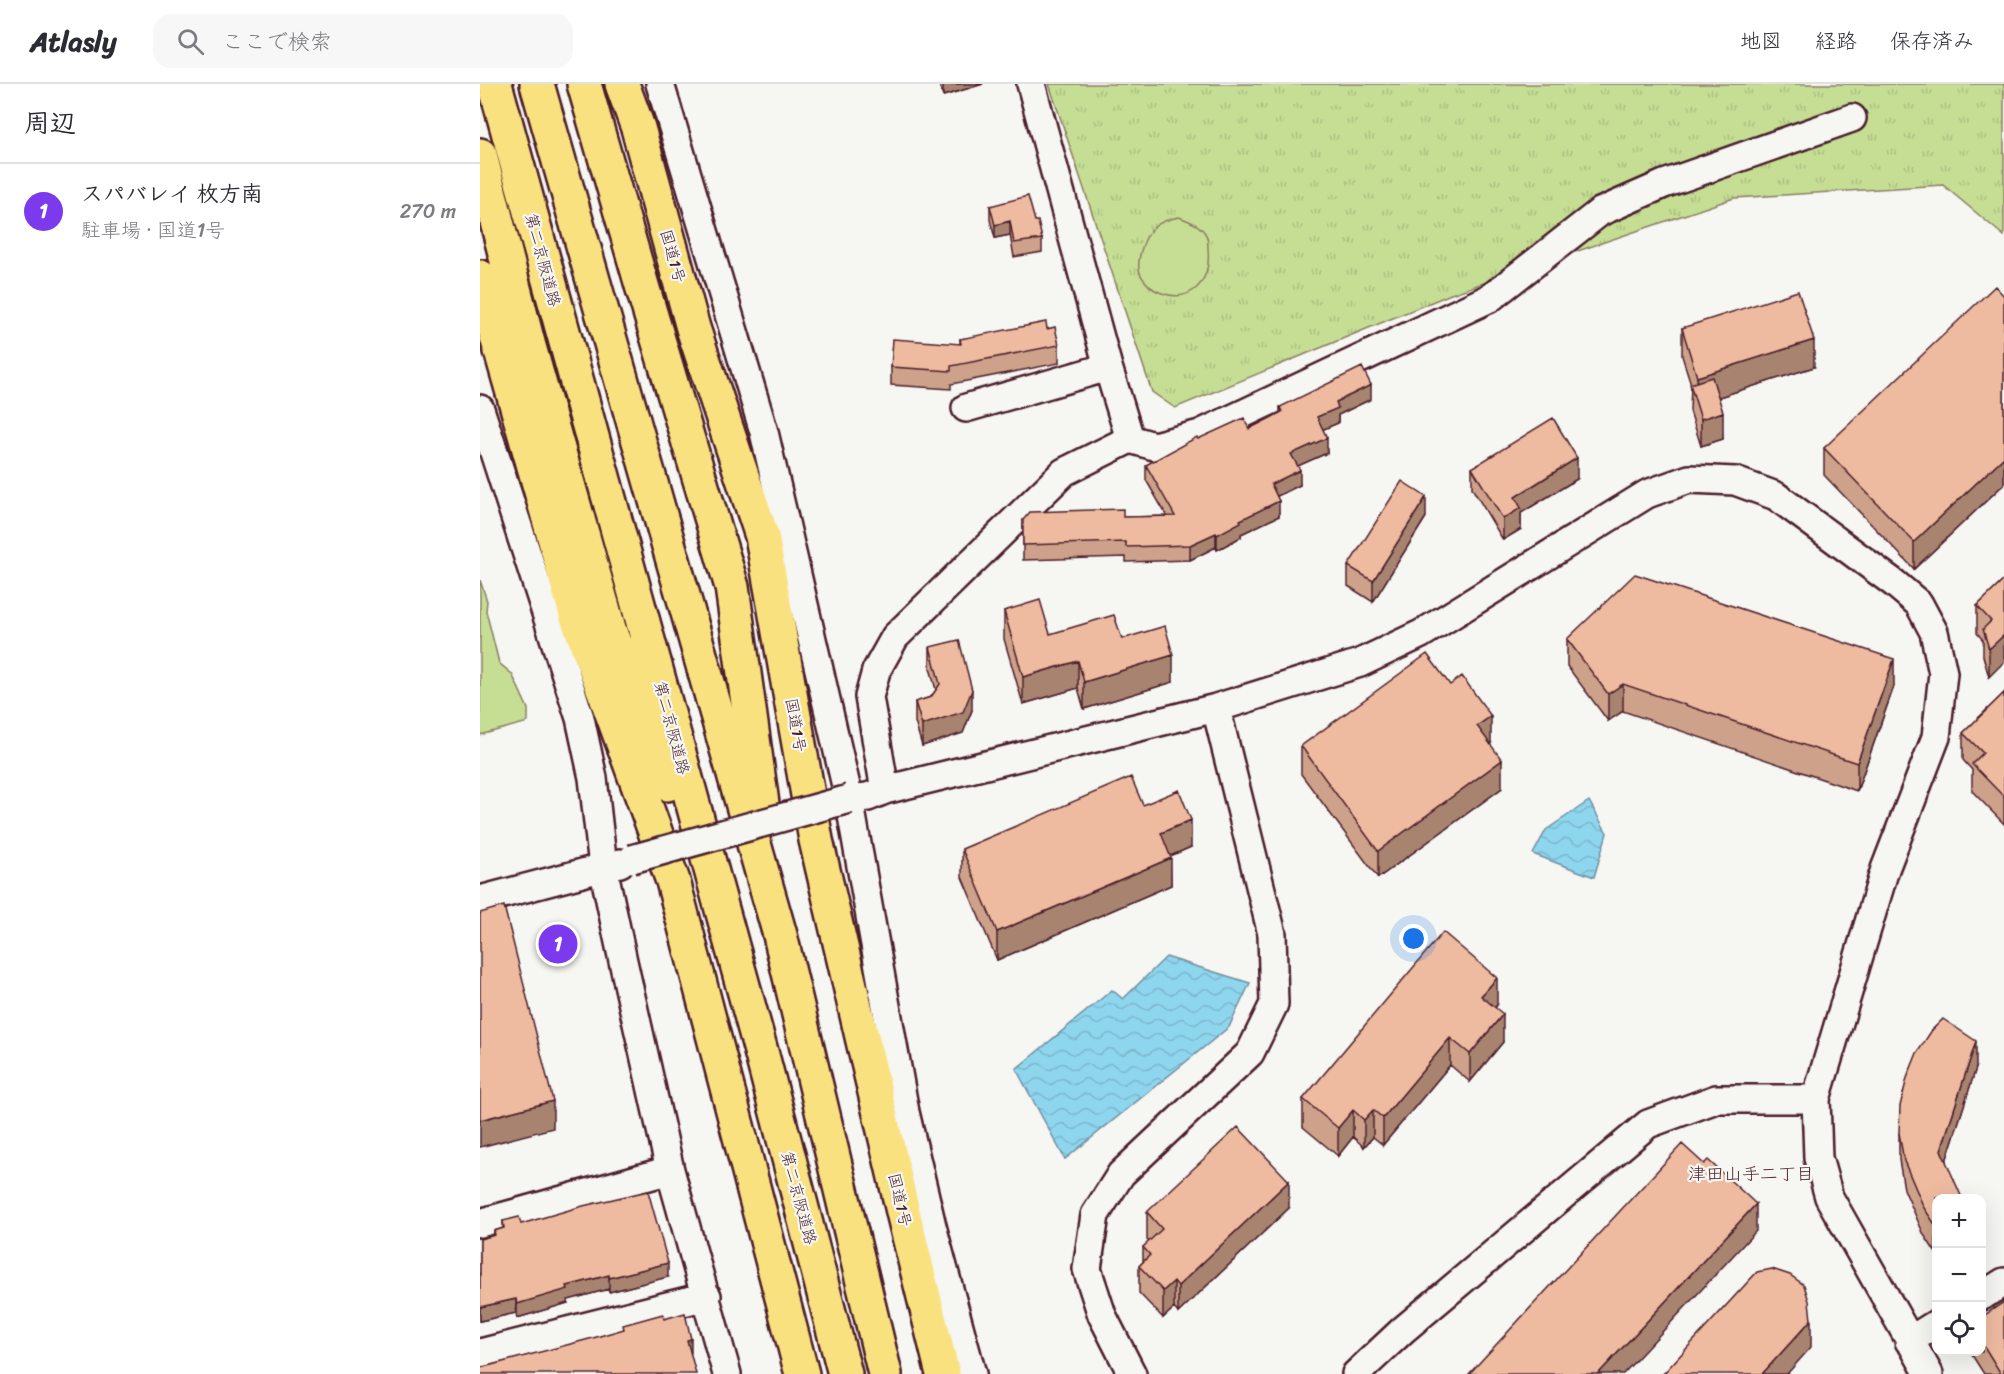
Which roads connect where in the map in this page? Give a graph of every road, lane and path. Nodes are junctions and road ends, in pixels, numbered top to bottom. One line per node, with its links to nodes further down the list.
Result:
1 (495, 84): 20 (highway, 第二京阪道路)
2 (537, 84): 19 (highway)
3 (584, 84): 19 (highway)
4 (622, 84): 34 (highway, 国道1号)
5 (660, 84): 16 (street)
6 (1031, 84): 10 (street)
7 (1852, 118): 13 (street)
8 (480, 155): 20 (highway)
9 (480, 277): 31 (highway)
10 (1108, 367): 11 (street); 13 (street)
11 (966, 408)
12 (480, 409): 17 (street)
13 (1130, 438): 15 (street)
14 (1216, 708): 15 (street); 21 (street); 36 (street)
15 (885, 790): 16 (street)
16 (849, 799): 17 (street, bridge); 35 (street)
17 (603, 867): 18 (street); 22 (street)
18 (480, 900)
19 (780, 935): 33 (highway)
20 (742, 983): 32 (highway, 第二京阪道路)
21 (1816, 1099): 28 (street); 37 (street)
22 (670, 1170): 23 (street); 26 (street)
23 (480, 1224)
24 (2004, 1282): 25 (street)
25 (1986, 1293)
26 (707, 1296): 29 (street); 30 (street)
27 (1932, 1327): 28 (street)
28 (1910, 1341): 38 (street)
29 (480, 1353)
30 (727, 1374)
31 (802, 1374)
32 (845, 1374)
33 (885, 1374)
34 (943, 1374)
35 (972, 1374)
36 (1132, 1374)
37 (1356, 1374)
38 (1929, 1374)

